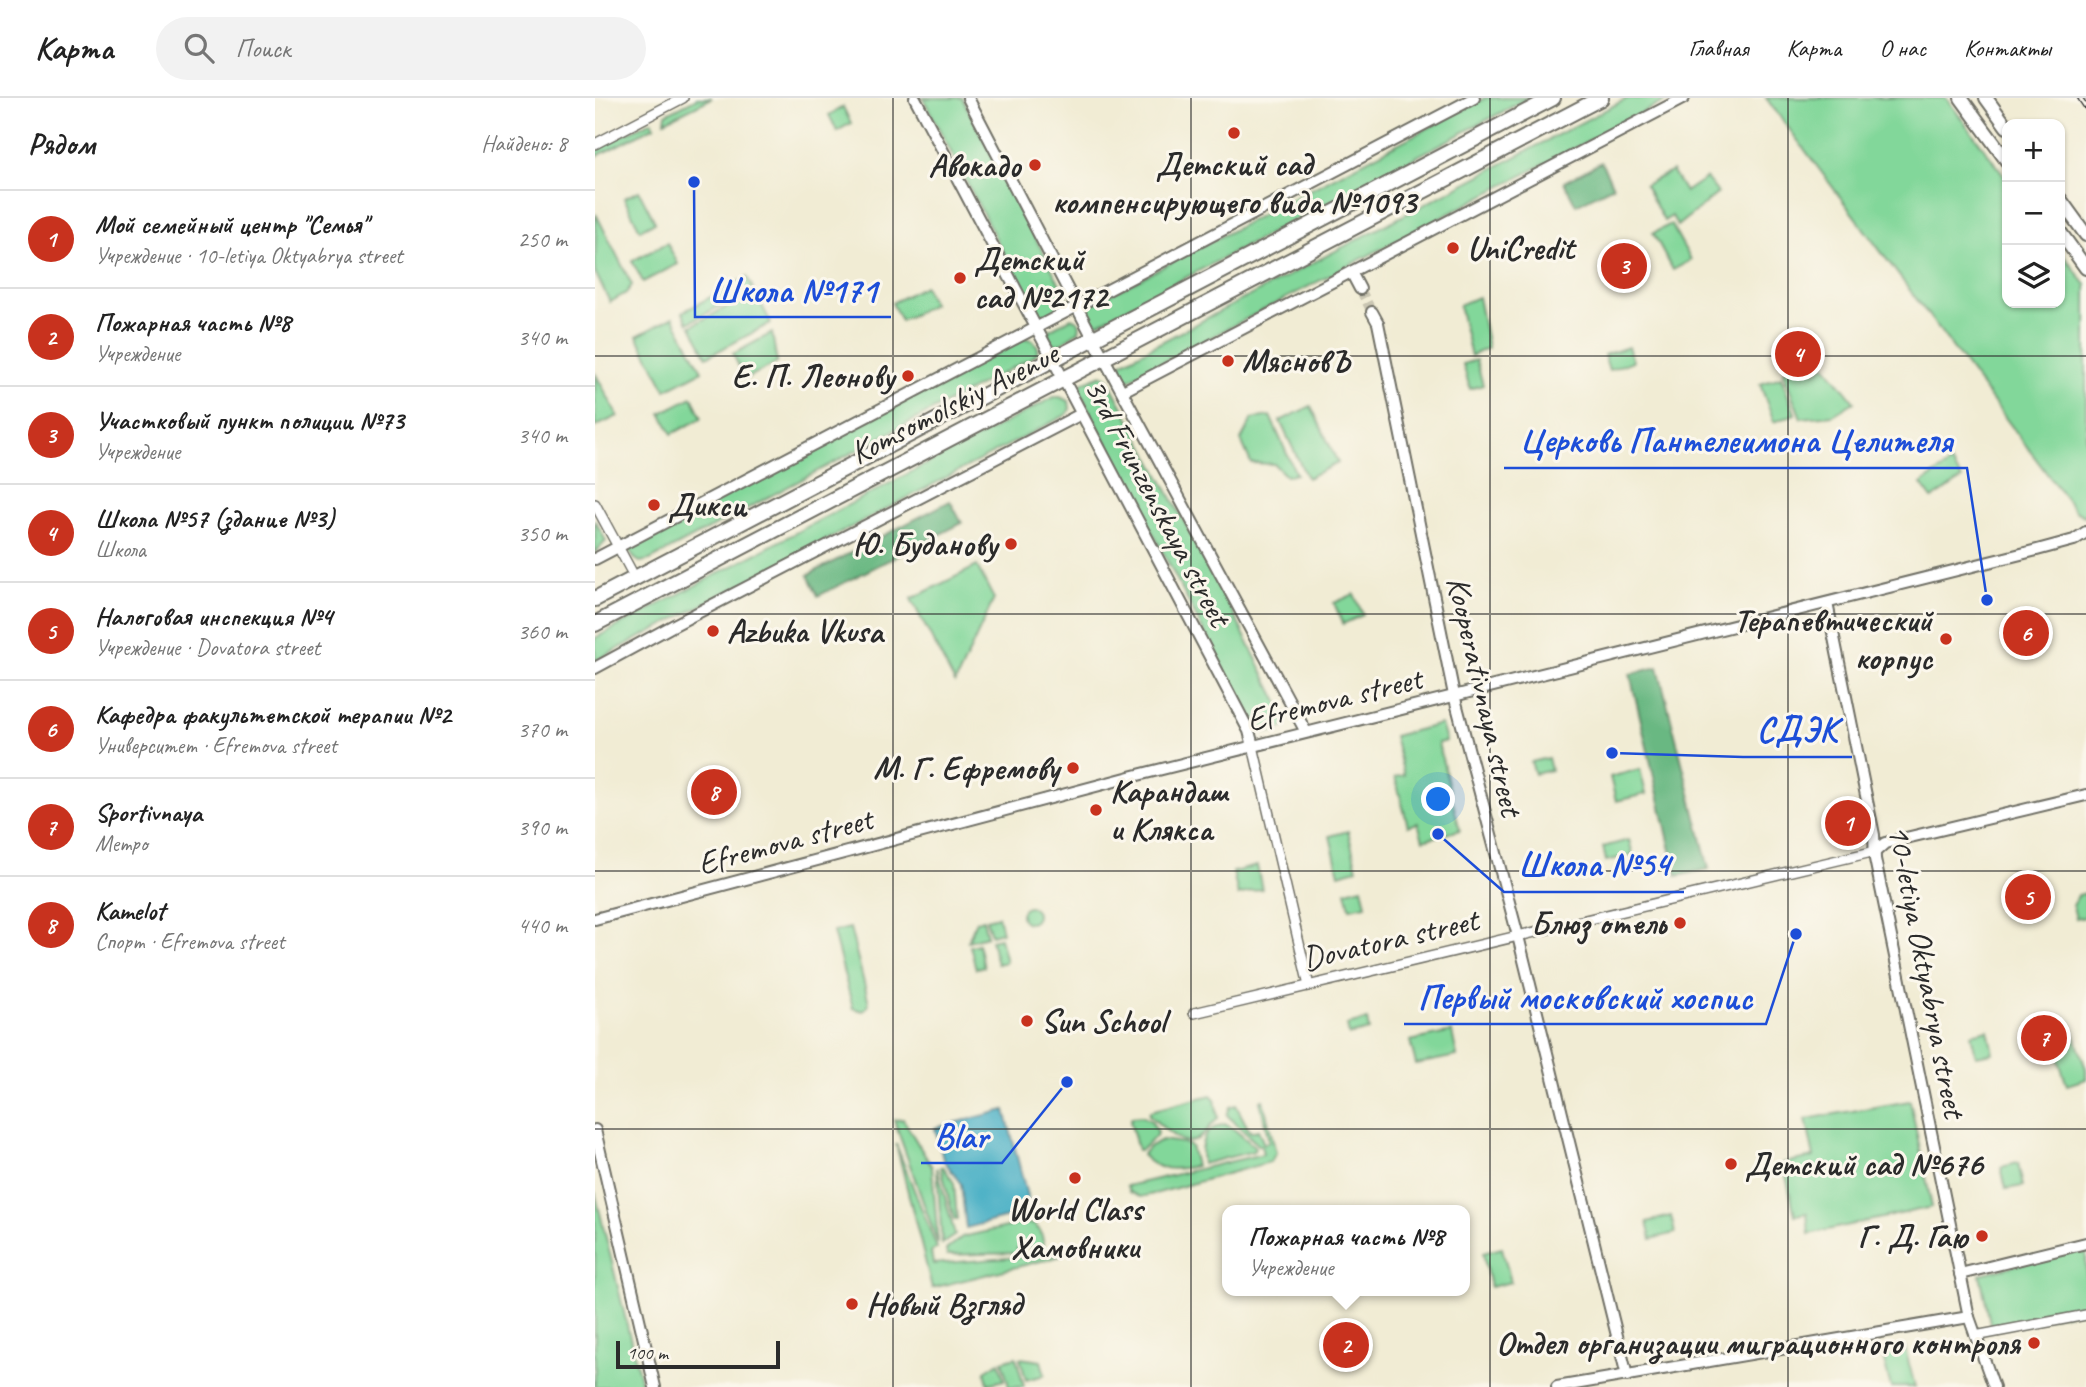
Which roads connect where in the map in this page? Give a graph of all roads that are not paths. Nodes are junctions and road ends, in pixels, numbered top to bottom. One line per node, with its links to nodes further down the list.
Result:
1 (683, 98): 11 (street)
2 (915, 98): 21 (street, 3rd Frunzenskaya street)
3 (968, 98): 19 (street, 3rd Frunzenskaya street)
4 (1474, 98): 19 (street, Komsomolskiy Avenue)
5 (1553, 98): 22 (main road, Komsomolskiy Avenue)
6 (1601, 98): 23 (main road, Komsomolskiy Avenue)
7 (1684, 98): 17 (street)
8 (1961, 98): 12 (main road)
9 (1986, 98): 10 (main road)
10 (2002, 120)
11 (595, 144)
12 (2002, 154)
13 (2065, 206): 14 (main road)
14 (2086, 235)
15 (2065, 239): 16 (main road)
16 (2086, 268)
17 (1351, 272): 18 (street); 26 (street)
18 (1360, 289)
19 (1077, 307): 21 (street, Komsomolskiy Avenue); 22 (street, 3rd Frunzenskaya street)
20 (1372, 312): 38 (street, Kooperativnaya street)
21 (1036, 328): 24 (street, 3rd Frunzenskaya street); 30 (street, Komsomolskiy Avenue)
22 (1093, 338): 23 (street, 3rd Frunzenskaya street); 24 (main road, Komsomolskiy Avenue)
23 (1104, 357): 25 (main road, Komsomolskiy Avenue); 26 (street, 3rd Frunzenskaya street)
24 (1052, 359): 25 (street, 3rd Frunzenskaya street); 32 (main road, Komsomolskiy Avenue)
25 (1062, 379): 27 (street, 3rd Frunzenskaya street); 36 (main road, Komsomolskiy Avenue)
26 (1123, 391): 39 (street, 3rd Frunzenskaya street)
27 (1081, 414): 37 (street, Komsomolskiy Avenue); 40 (street, 3rd Frunzenskaya street)
28 (595, 504): 30 (street)
29 (2086, 532): 34 (street, Efremova street)
30 (618, 547): 31 (street, Komsomolskiy Avenue); 32 (street)
31 (595, 559)
32 (635, 578): 33 (main road, Komsomolskiy Avenue)
33 (595, 599)
34 (1827, 603): 38 (street, Efremova street); 42 (street, 10-letiya Oktyabrya street)
35 (595, 605): 36 (street)
36 (599, 622)
37 (595, 668)
38 (1454, 695): 39 (street, Efremova street); 44 (street, Kooperativnaya street)
39 (1306, 732): 40 (street, Efremova street)
40 (1253, 746): 43 (street, Efremova street); 45 (street)
41 (2086, 794): 42 (street, Dovatora street)
42 (1876, 851): 44 (street, Dovatora street); 49 (street, 10-letiya Oktyabrya street)
43 (595, 919)
44 (1518, 936): 45 (street, Dovatora street); 53 (street, Kooperativnaya street)
45 (1309, 986): 46 (street, Dovatora street)
46 (1194, 1013)
47 (595, 1130): 54 (street)
48 (2086, 1243): 49 (street)
49 (1960, 1274): 51 (street, 10-letiya Oktyabrya street)
50 (2086, 1315): 52 (street)
51 (1969, 1317): 52 (street, 10-letiya Oktyabrya street); 53 (street)
52 (1975, 1336): 56 (street, 10-letiya Oktyabrya street)
53 (1627, 1376): 55 (street)
54 (656, 1387)
55 (1557, 1387)
56 (1994, 1387)

